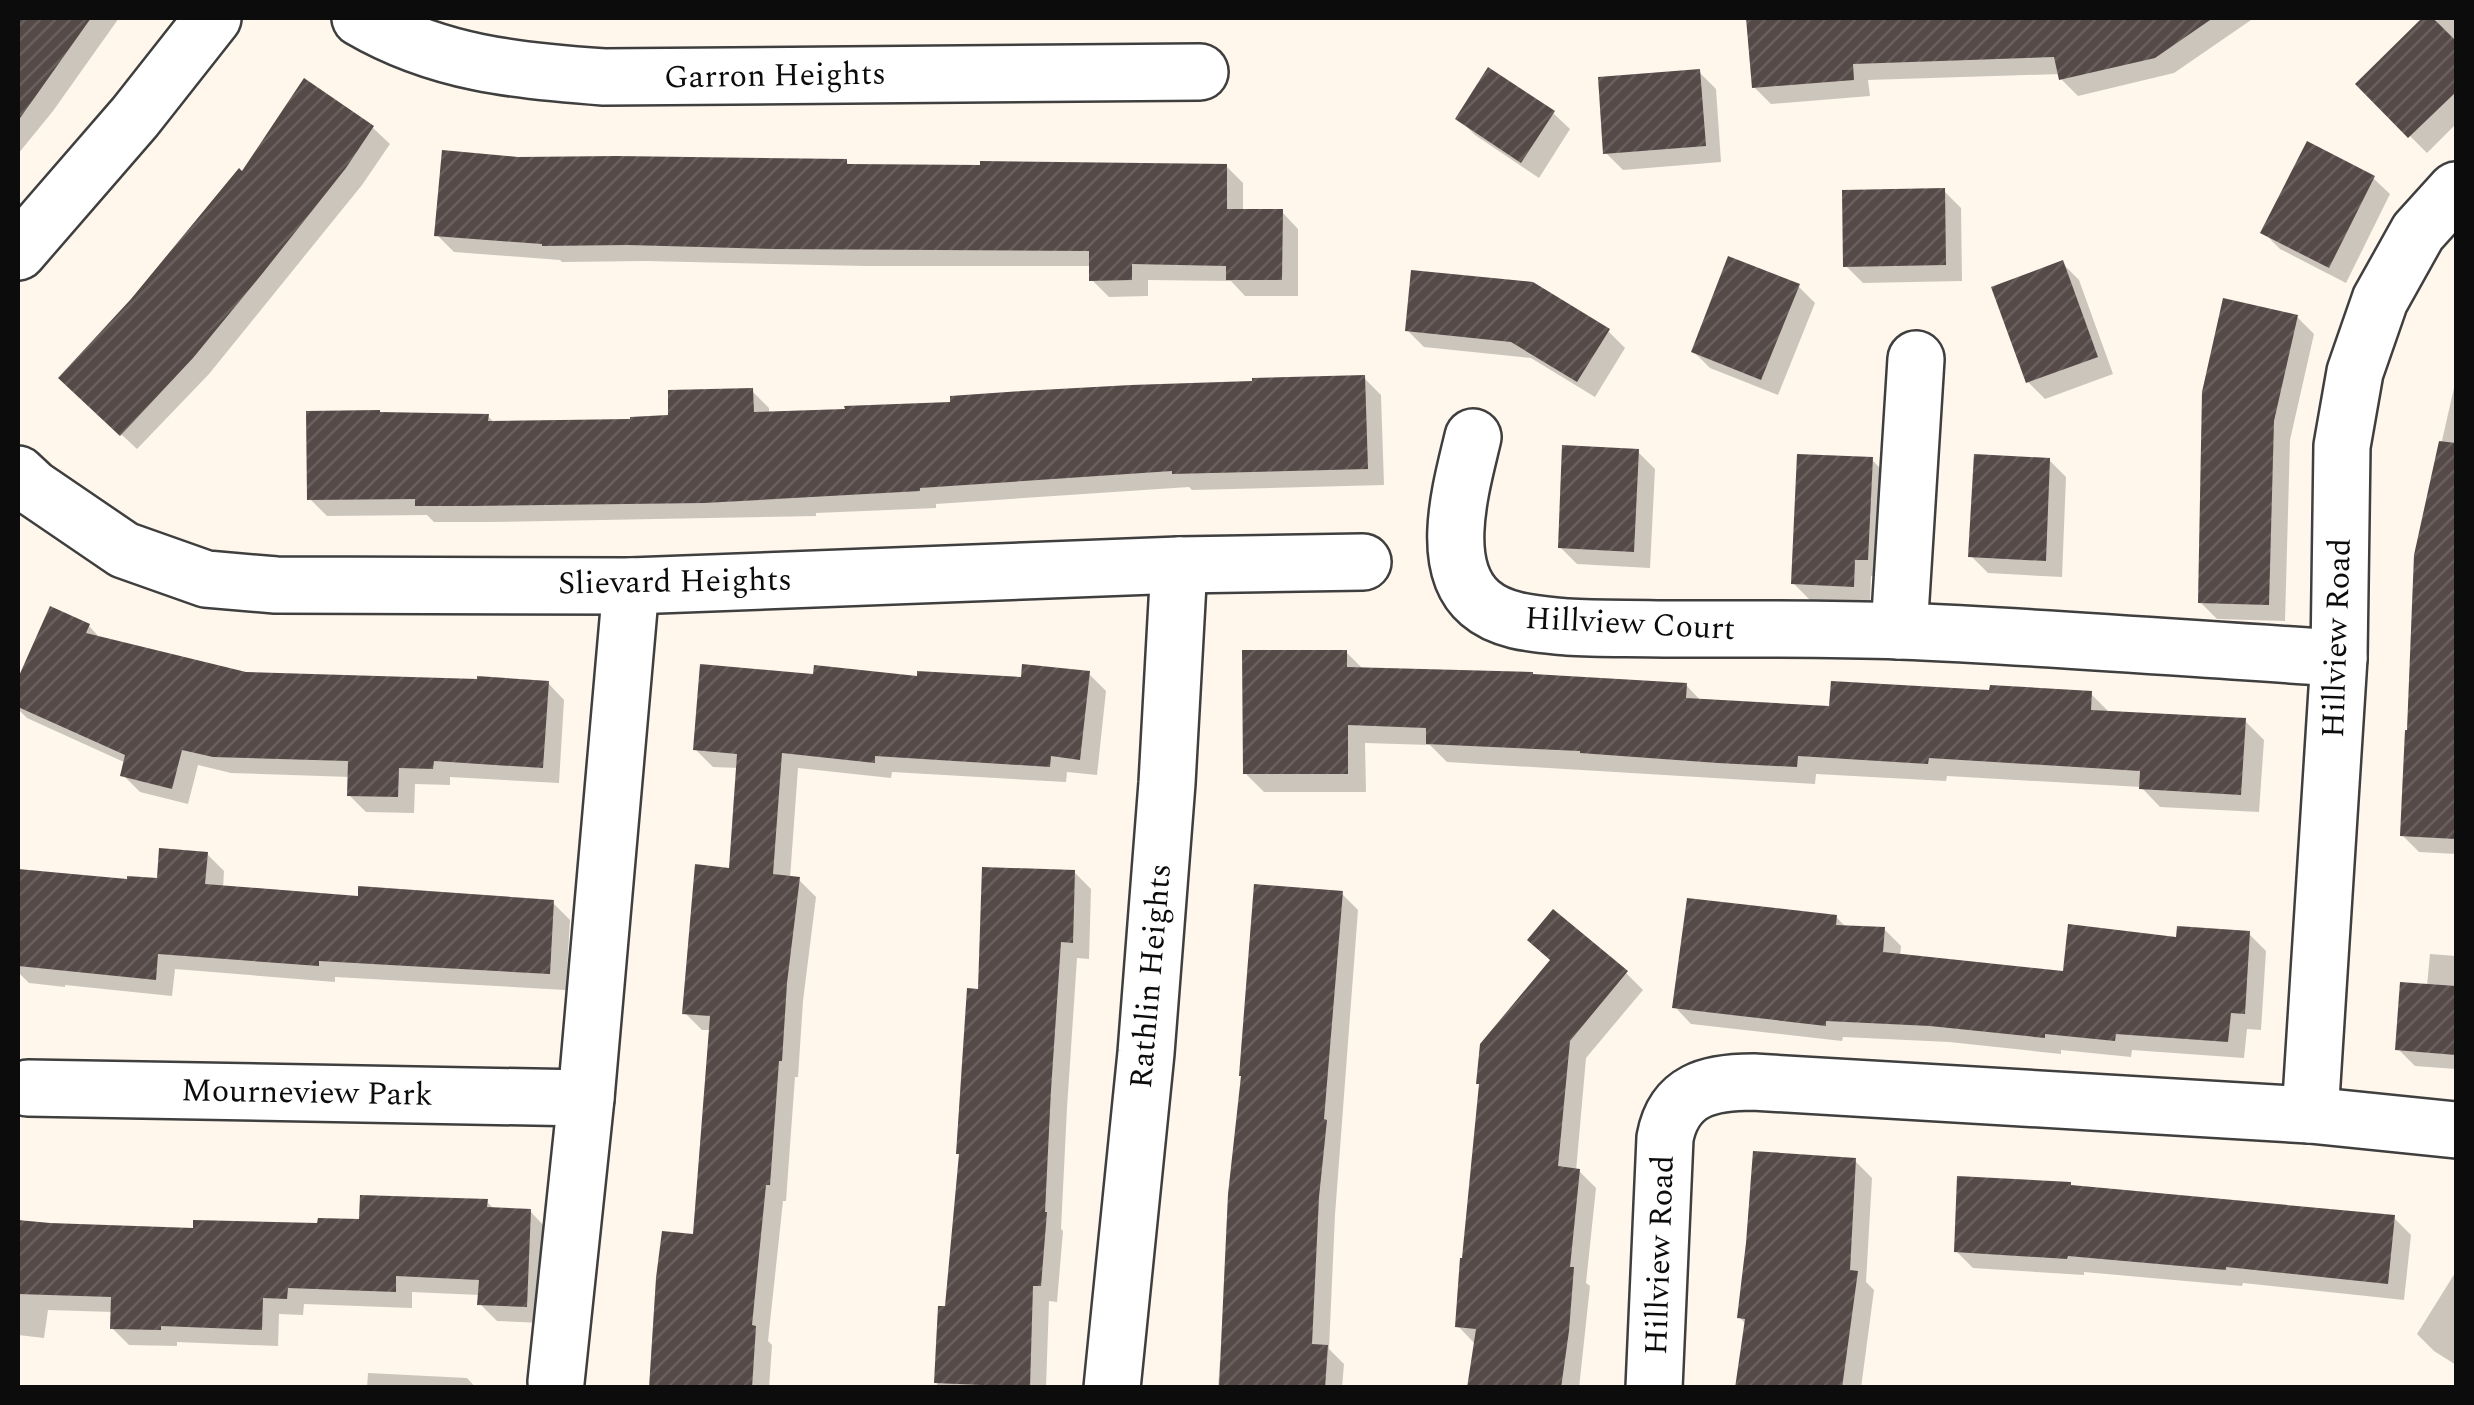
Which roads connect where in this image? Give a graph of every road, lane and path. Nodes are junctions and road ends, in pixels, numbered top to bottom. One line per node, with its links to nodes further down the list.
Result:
1 (212, 18): 5 (street)
2 (360, 18): 3 (street, Garron Heights)
3 (1200, 72)
4 (2456, 190): 13 (street, Hillview Road)
5 (18, 252)
6 (1916, 359): 12 (street)
7 (1473, 437): 12 (street, Hillview Court)
8 (18, 474): 11 (street, Slievard Heights)
9 (1363, 562): 10 (street, Slievard Heights)
10 (1179, 564): 11 (street, Slievard Heights); 19 (street, Rathlin Heights)
11 (631, 586): 15 (street)
12 (1898, 631): 13 (street, Hillview Court)
13 (2338, 658): 16 (street, Hillview Road)
14 (28, 1088): 15 (street, Mourneview Park)
15 (586, 1098): 18 (street)
16 (2310, 1115): 17 (street, Hillview Road); 20 (street, Hillview Road)
17 (2456, 1130)
18 (556, 1382)
19 (1112, 1388)
20 (1654, 1388)

